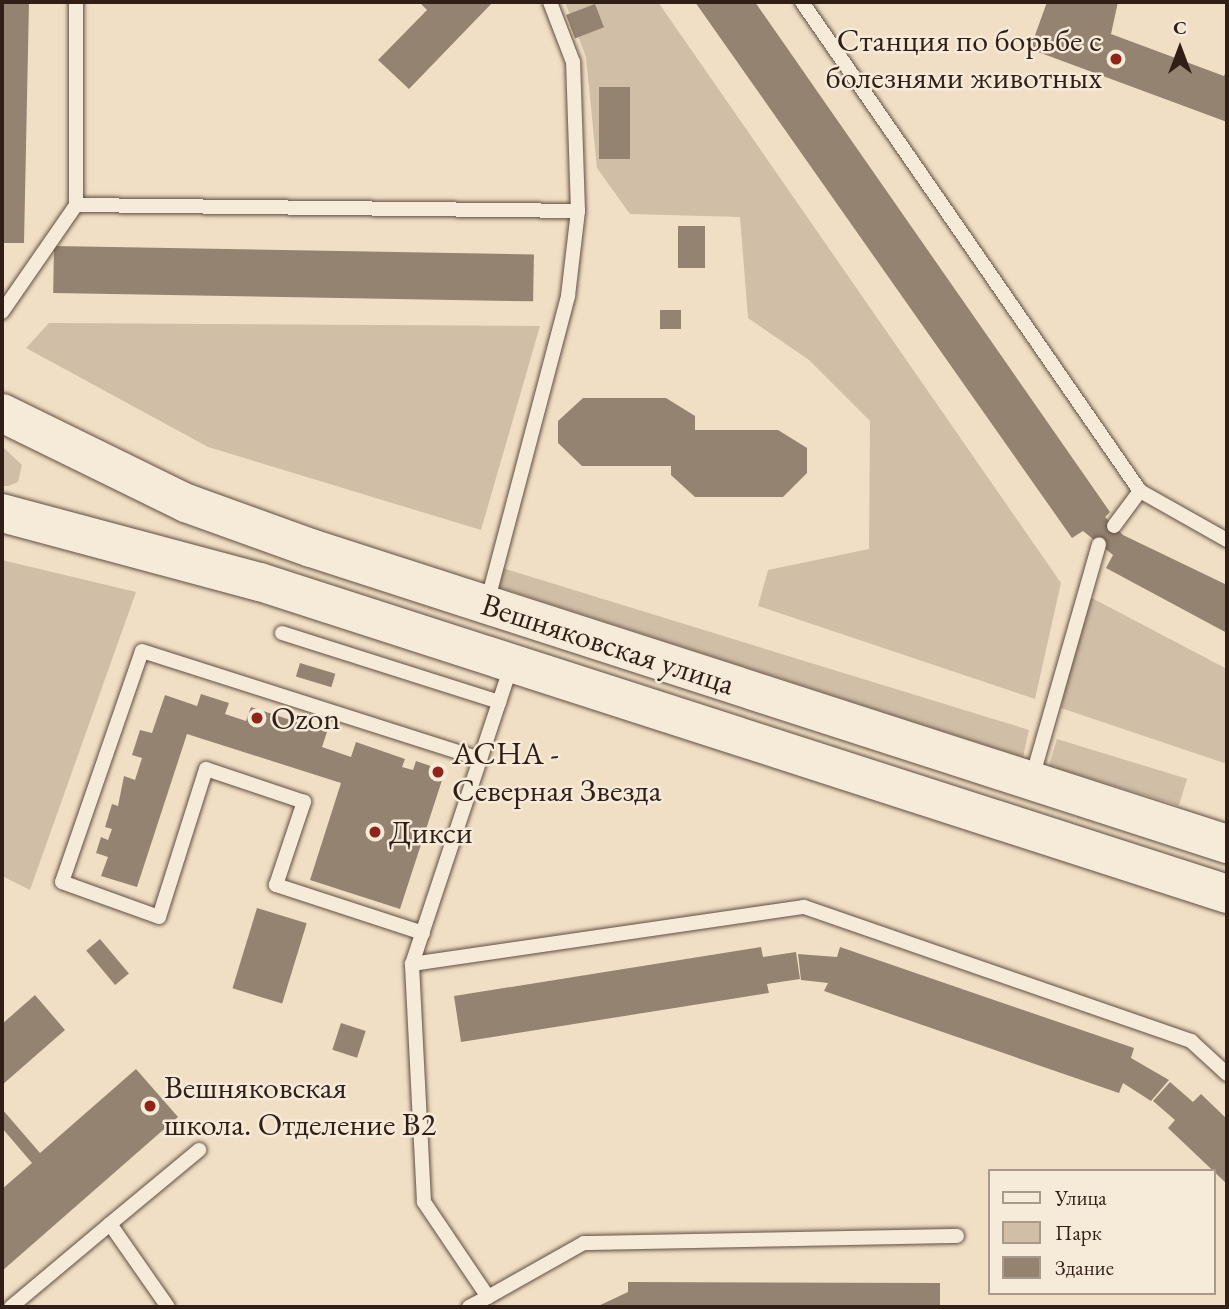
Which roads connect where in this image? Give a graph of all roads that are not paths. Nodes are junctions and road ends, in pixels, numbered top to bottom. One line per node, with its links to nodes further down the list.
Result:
1 (76, 2): 4 (lane)
2 (550, 2): 5 (lane)
3 (802, 2): 8 (lane)
4 (76, 205): 5 (lane); 6 (lane)
5 (578, 211): 13 (lane)
6 (2, 312)
7 (2, 413): 13 (main road, Вешняковская улица)
8 (1140, 491): 10 (lane); 11 (lane)
9 (2, 513): 15 (main road, Вешняковская улица)
10 (1114, 526)
11 (1227, 540)
12 (1099, 544): 18 (lane)
13 (487, 605): 18 (main road, Вешняковская улица)
14 (282, 633): 16 (lane)
15 (512, 662): 16 (lane); 20 (main road, Вешняковская улица)
16 (499, 702): 17 (lane)
17 (480, 759): 21 (lane); 21 (lane)
18 (1031, 781): 19 (main road, Вешняковская улица)
19 (1227, 844)
20 (1227, 894)
21 (423, 933): 22 (lane)
22 (412, 964): 23 (lane); 27 (lane)
23 (1227, 1074)
24 (199, 1150): 25 (lane)
25 (110, 1224): 28 (lane); 29 (lane)
26 (957, 1236): 27 (lane)
27 (488, 1297): 30 (lane)
28 (11, 1307)
29 (168, 1307)
30 (469, 1307)

